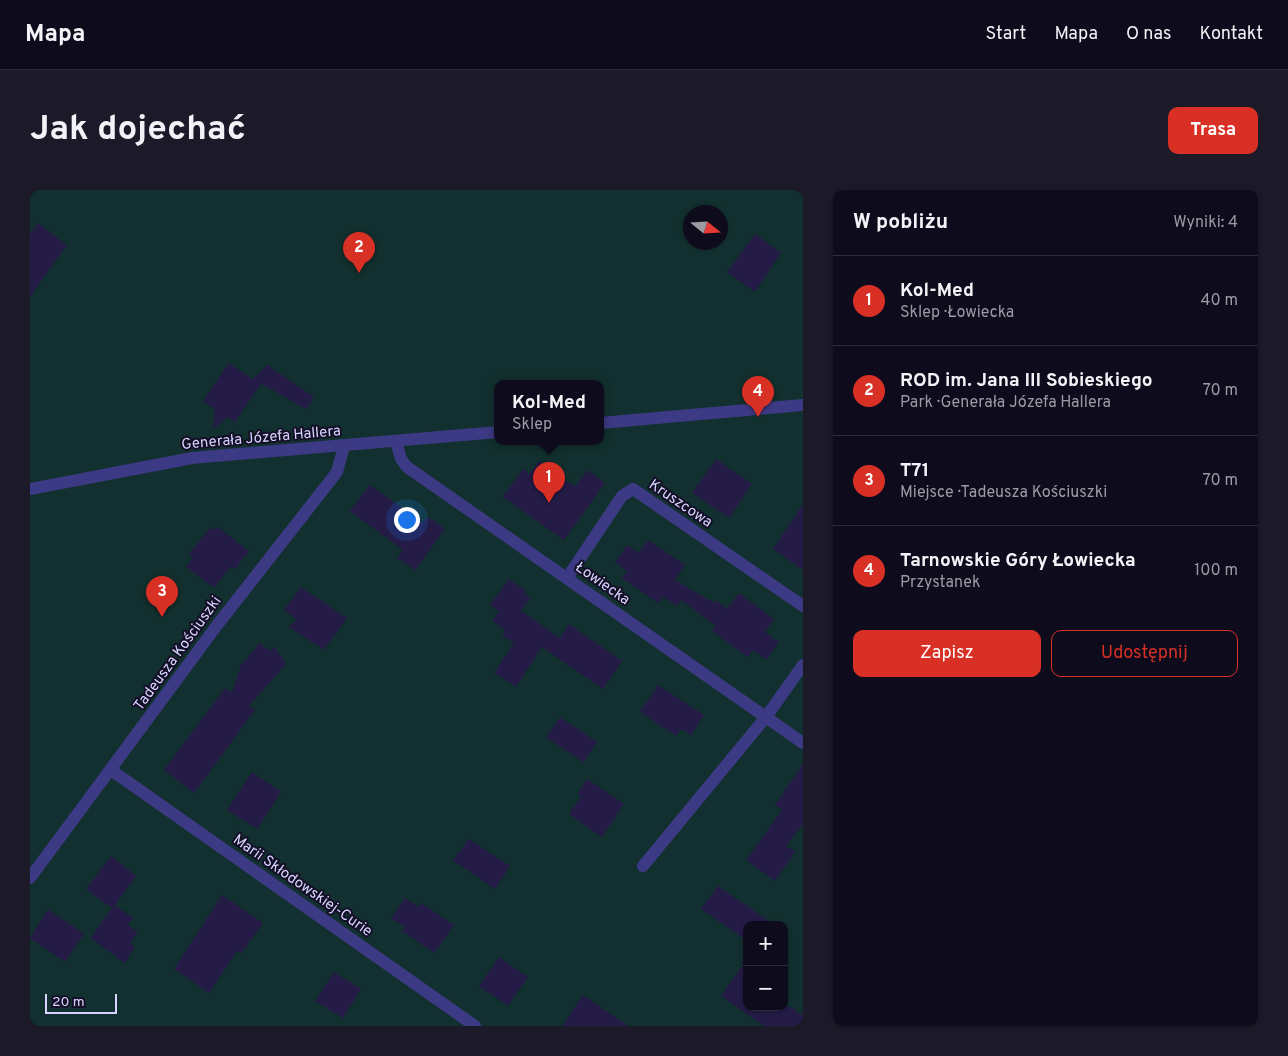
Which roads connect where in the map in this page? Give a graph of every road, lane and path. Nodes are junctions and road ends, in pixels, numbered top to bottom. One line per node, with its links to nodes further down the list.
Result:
1 (803, 405): 2 (street)
2 (604, 423)
3 (494, 432): 4 (street, Generała Józefa Hallera)
4 (396, 441): 5 (street, Generała Józefa Hallera); 7 (street, Łowiecka)
5 (344, 446): 6 (street, Generała Józefa Hallera); 12 (street, Tadeusza Kościuszki)
6 (30, 489)
7 (567, 578): 8 (street, Kruszcowa); 10 (street, Łowiecka)
8 (803, 606)
9 (803, 665): 10 (street)
10 (766, 717): 11 (street, Łowiecka); 13 (street)
11 (803, 743)
12 (111, 770): 14 (street, Tadeusza Kościuszki); 15 (street, Marii Skłodowskiej-Curie)
13 (643, 866)
14 (30, 878)
15 (475, 1026)

